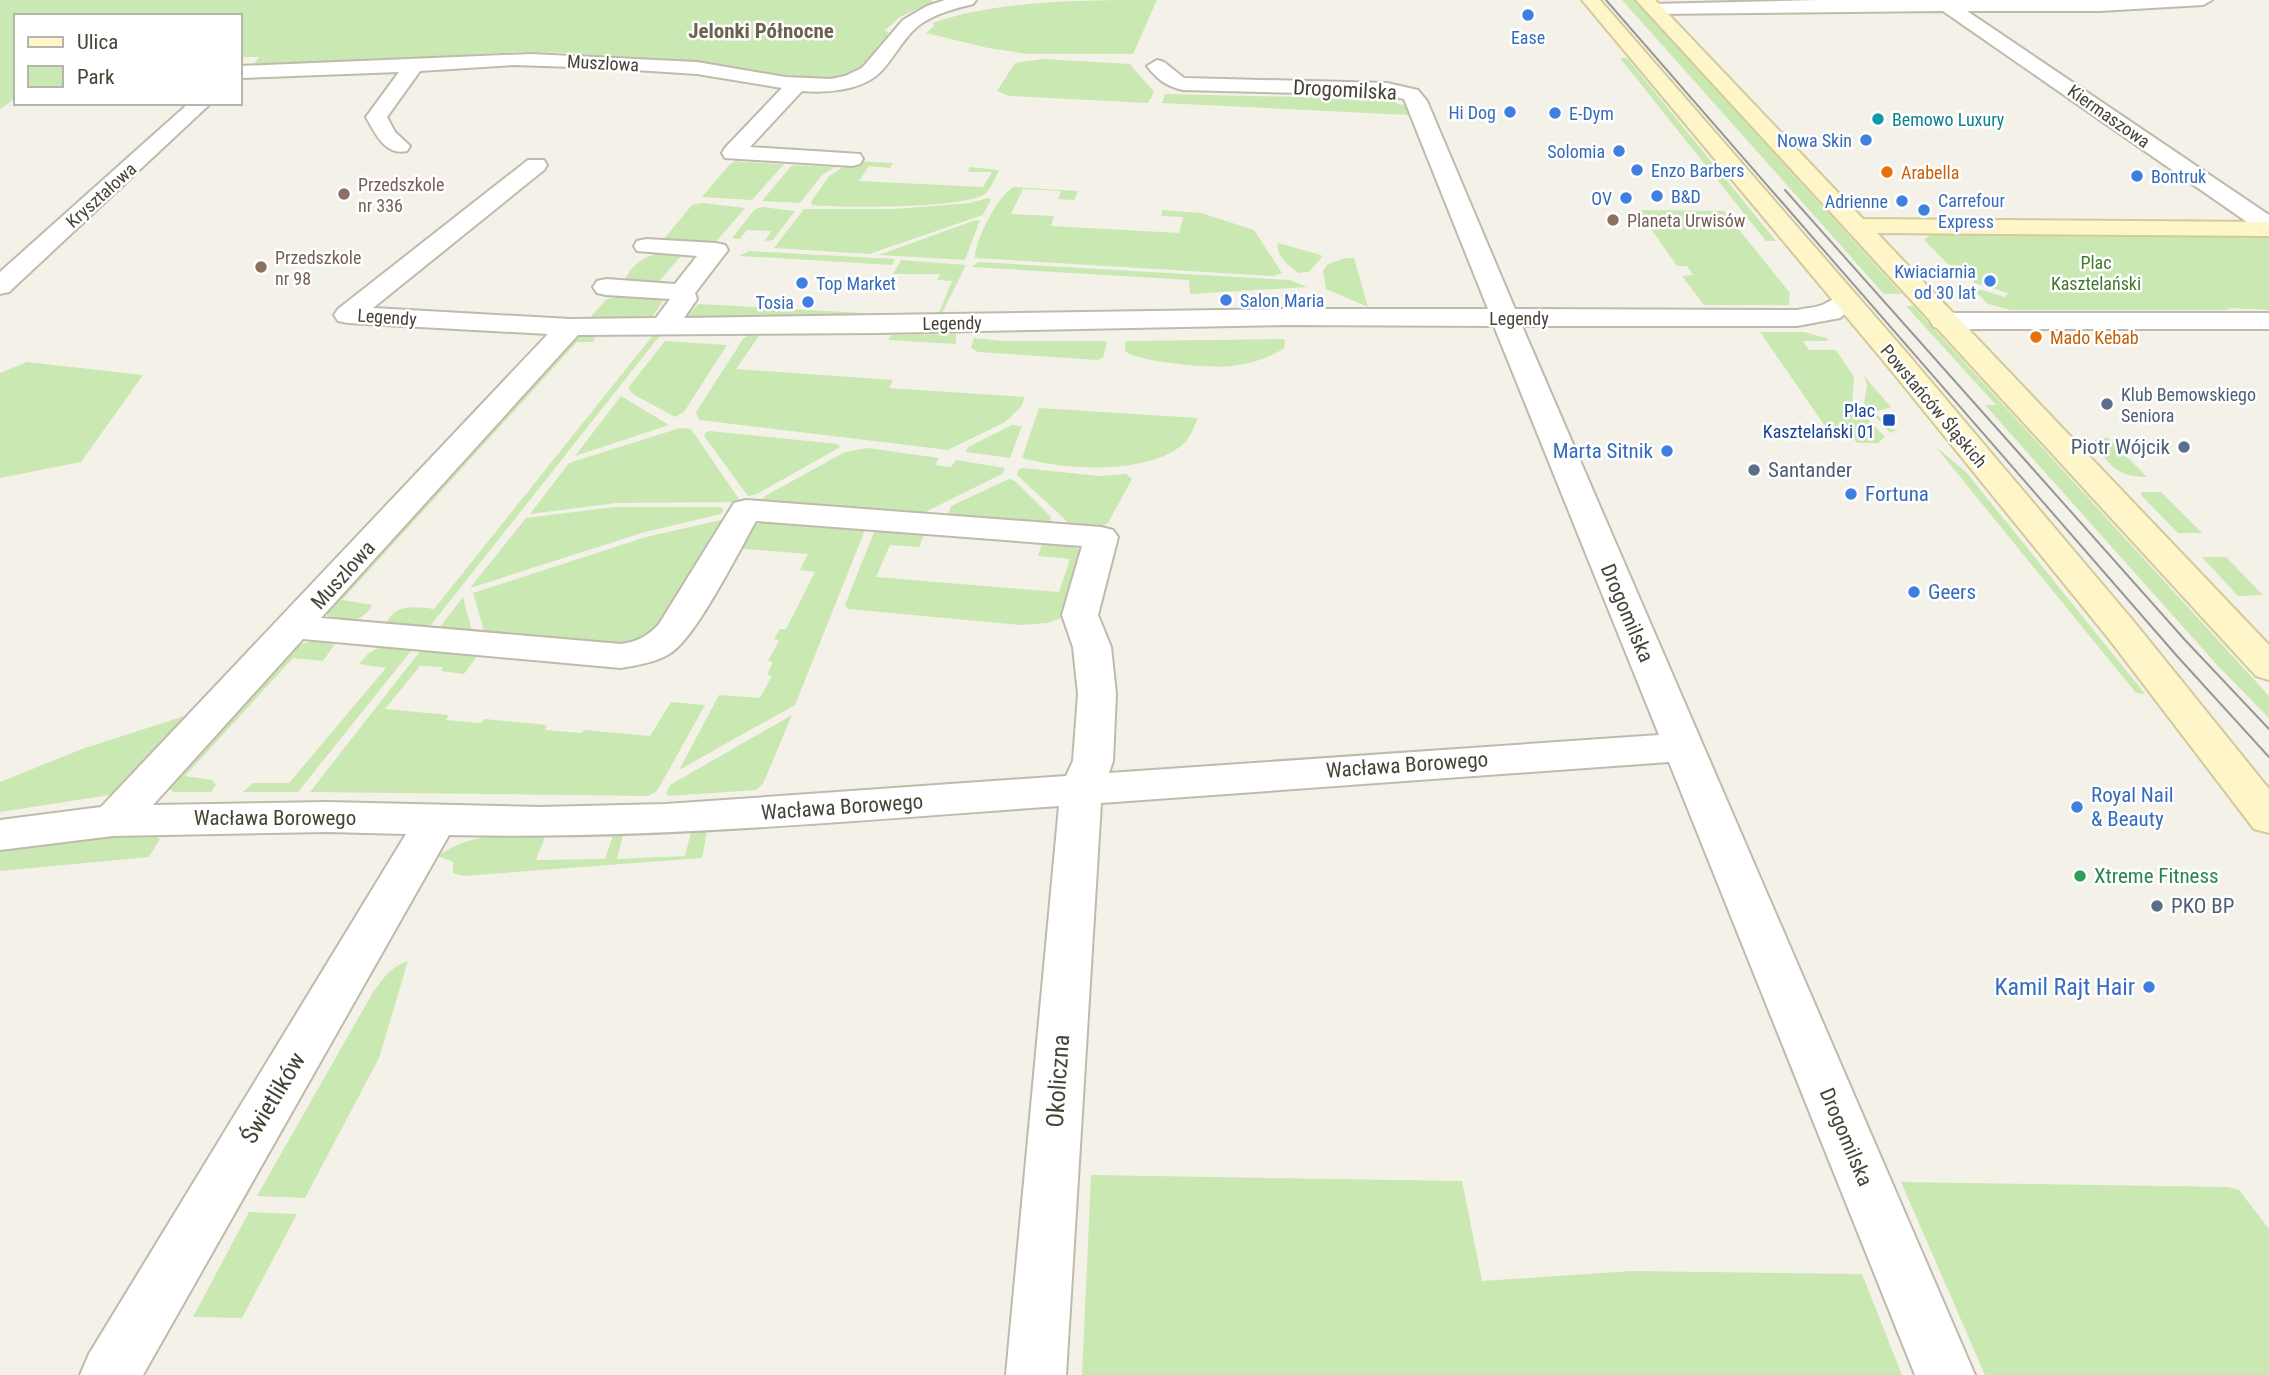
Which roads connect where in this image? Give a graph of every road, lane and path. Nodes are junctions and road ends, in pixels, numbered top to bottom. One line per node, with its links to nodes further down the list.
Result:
1 (967, 0): 9 (street, Muszlowa)
2 (1591, 0): 20 (main road, Powstańców Śląskich)
3 (2203, 0): 5 (street)
4 (1649, 5): 5 (street); 14 (main road)
5 (1948, 6): 15 (street, Kiermaszowa)
6 (1157, 66): 21 (street, Drogomilska)
7 (242, 67): 8 (street, Muszlowa)
8 (412, 69): 9 (street, Muszlowa); 11 (street)
9 (798, 83): 12 (street)
10 (199, 105): 17 (street, Kryształowa)
11 (399, 146)
12 (852, 159)
13 (536, 165): 26 (street, Legendy)
14 (1855, 226): 15 (main road); 23 (main road)
15 (2269, 228)
16 (646, 246): 19 (street)
17 (0, 286)
18 (606, 287): 19 (street)
19 (682, 292): 25 (street)
20 (1846, 301): 22 (street, Legendy); 27 (main road, Powstańców Śląskich)
21 (1505, 318): 22 (street, Legendy); 25 (street, Legendy); 30 (street, Drogomilska)
22 (1797, 318): 27 (street, Legendy)
23 (1944, 321): 24 (street); 29 (main road)
24 (2269, 321)
25 (664, 326): 26 (street, Legendy)
26 (570, 327): 28 (street, Muszlowa)
27 (1882, 342): 32 (main road, Powstańców Śląskich)
28 (295, 627): 31 (street, Okoliczna); 34 (street, Muszlowa)
29 (2269, 668)
30 (1683, 747): 31 (street, Wacława Borowego); 38 (street, Drogomilska)
31 (1082, 788): 33 (street, Wacława Borowego); 37 (street, Okoliczna)
32 (2269, 818)
33 (436, 820): 34 (street, Wacława Borowego); 36 (street, Świetlików)
34 (113, 821): 35 (street, Wacława Borowego)
35 (0, 835)
36 (110, 1375)
37 (1036, 1375)
38 (1945, 1375)

